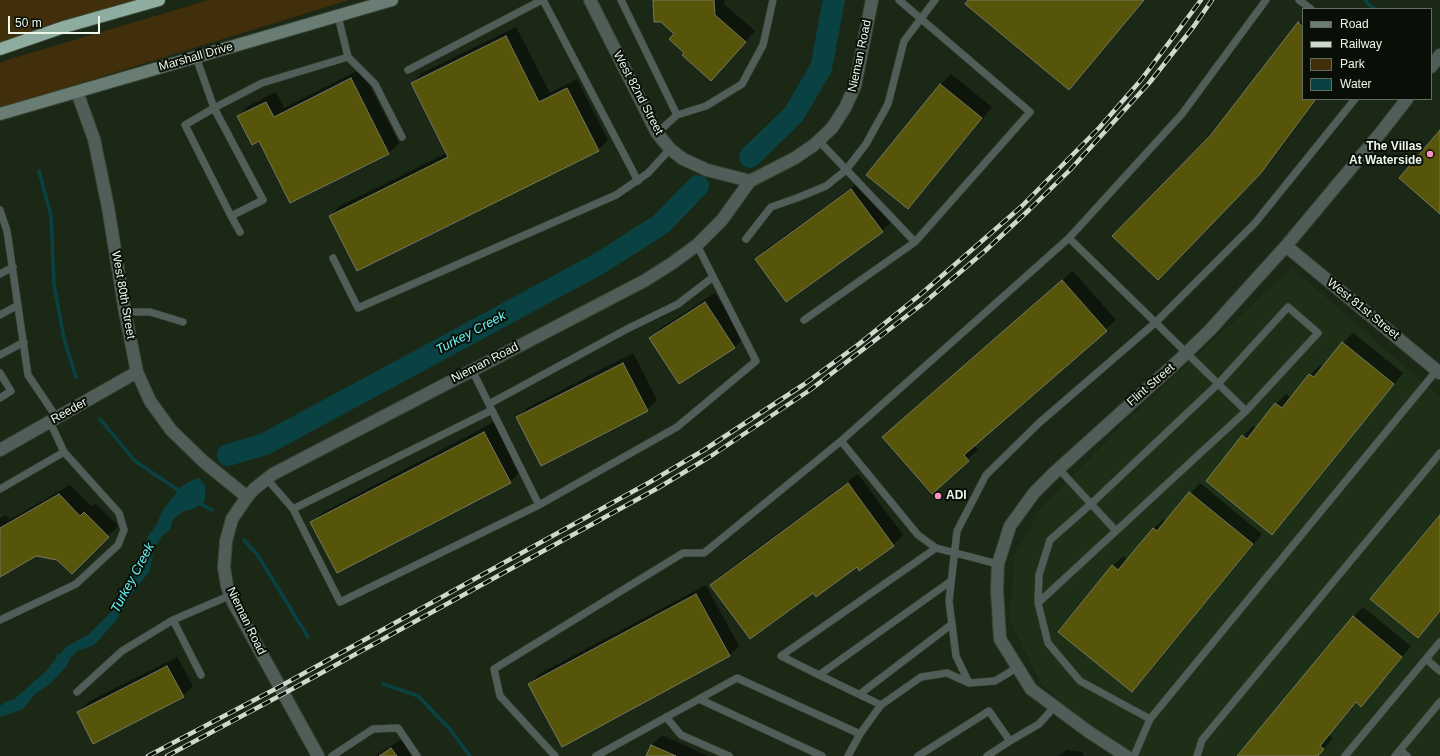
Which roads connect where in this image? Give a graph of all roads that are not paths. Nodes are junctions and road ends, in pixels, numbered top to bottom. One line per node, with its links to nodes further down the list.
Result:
1 (159, 0): 15 (highway)
2 (392, 0): 13 (street, Marshall Drive)
3 (543, 0): 20 (lane); 32 (lane)
4 (590, 0): 27 (street, West 82nd Street)
5 (620, 0): 26 (lane)
6 (773, 0): 26 (lane)
7 (872, 0): 29 (street, Nieman Road)
8 (899, 0): 14 (lane)
9 (935, 0): 14 (lane)
10 (1266, 0): 37 (lane)
11 (1300, 0): 12 (lane)
12 (1310, 8)
13 (338, 16): 17 (street, Marshall Drive); 18 (lane)
14 (920, 18): 31 (lane); 39 (lane)
15 (0, 49)
16 (1440, 55): 19 (street)
17 (196, 57): 21 (street, Marshall Drive); 24 (lane)
18 (348, 57): 24 (lane); 28 (lane)
19 (1432, 66)
20 (408, 70)
21 (77, 92): 25 (street, Marshall Drive); 47 (street, West 80th Street)
22 (1354, 100): 51 (lane)
23 (1406, 100): 41 (street, Flint Street)
24 (214, 108): 35 (lane); 35 (lane)
25 (0, 114)
26 (677, 115): 27 (lane)
27 (656, 133): 30 (street, West 82nd Street)
28 (402, 137)
29 (819, 141): 31 (lane); 33 (street, Nieman Road)
30 (670, 149): 32 (lane); 33 (street, West 82nd Street)
31 (846, 170): 38 (lane); 39 (lane)
32 (638, 181): 42 (lane)
33 (750, 181): 40 (street, Nieman Road)
34 (0, 210): 43 (lane)
35 (231, 216): 36 (lane)
36 (240, 232)
37 (1069, 238): 51 (lane); 64 (lane)
38 (746, 239)
39 (915, 242): 49 (lane)
40 (697, 245): 45 (lane); 55 (street, Nieman Road)
41 (1286, 246): 53 (street, Flint Street); 57 (street, West 81st Street)
42 (333, 258)
43 (13, 267): 44 (lane); 46 (lane)
44 (0, 274)
45 (713, 277): 61 (lane); 73 (lane)
46 (18, 305): 48 (lane); 52 (lane)
47 (125, 312): 50 (lane); 56 (street, West 80th Street)
48 (0, 315)
49 (804, 320)
50 (183, 322)
51 (1156, 322): 53 (lane); 77 (lane)
52 (24, 342): 54 (lane); 63 (lane)
53 (1187, 352): 59 (lane); 68 (street, Flint Street)
54 (0, 355)
55 (472, 370): 61 (lane); 69 (street, Nieman Road)
56 (138, 372): 63 (street, Reeder); 71 (street, West 80th Street)
57 (1439, 372): 99 (lane)
58 (0, 373): 60 (lane)
59 (1218, 384): 62 (lane); 62 (lane); 72 (lane)
60 (0, 398)
61 (491, 407): 73 (lane); 74 (lane)
62 (1246, 411): 75 (lane)
63 (53, 420): 65 (street, Reeder); 66 (lane)
64 (841, 441): 76 (lane); 106 (lane)
65 (0, 450)
66 (64, 452): 70 (lane); 82 (lane)
67 (1440, 453): 115 (lane)
68 (1058, 468): 72 (lane); 78 (street, Flint Street)
69 (267, 479): 71 (street, Nieman Road); 74 (lane)
70 (0, 489)
71 (247, 497): 80 (street, Nieman Road)
72 (1092, 503): 75 (lane); 81 (lane)
73 (540, 505): 74 (lane)
74 (293, 509)
75 (1116, 531): 81 (lane)
76 (936, 548): 77 (lane); 90 (lane)
77 (954, 553): 78 (lane); 79 (lane)
78 (998, 564): 87 (street, Flint Street)
79 (952, 581): 84 (lane); 90 (lane)
80 (231, 595): 83 (lane); 103 (street, Nieman Road)
81 (1038, 603): 99 (lane)
82 (0, 620)
83 (173, 620): 89 (lane); 92 (lane)
84 (952, 624): 91 (lane); 93 (lane)
85 (1440, 642): 86 (lane)
86 (1426, 659): 88 (lane); 116 (lane)
87 (1018, 667): 91 (lane); 97 (street, Flint Street)
88 (1440, 671)
89 (201, 675)
90 (819, 675): 93 (lane)
91 (969, 683): 96 (lane)
92 (77, 692)
93 (860, 694): 96 (lane)
94 (699, 699): 98 (lane); 100 (lane); 109 (lane)
95 (1440, 702): 102 (lane)
96 (881, 705): 100 (lane)
97 (1055, 706): 101 (lane); 113 (street)
98 (666, 717): 107 (lane); 108 (lane)
99 (1150, 718): 114 (lane)
100 (860, 734): 110 (lane)
101 (1010, 741): 111 (lane); 112 (lane)
102 (1398, 753): 117 (lane)
103 (318, 756)
104 (332, 756): 105 (lane)
105 (417, 756)
106 (555, 756)
107 (596, 756)
108 (729, 756)
109 (822, 756)
110 (848, 756)
111 (918, 756)
112 (987, 756)
113 (1126, 756)
114 (1134, 756)
115 (1197, 756)
116 (1345, 756)
117 (1407, 756)

